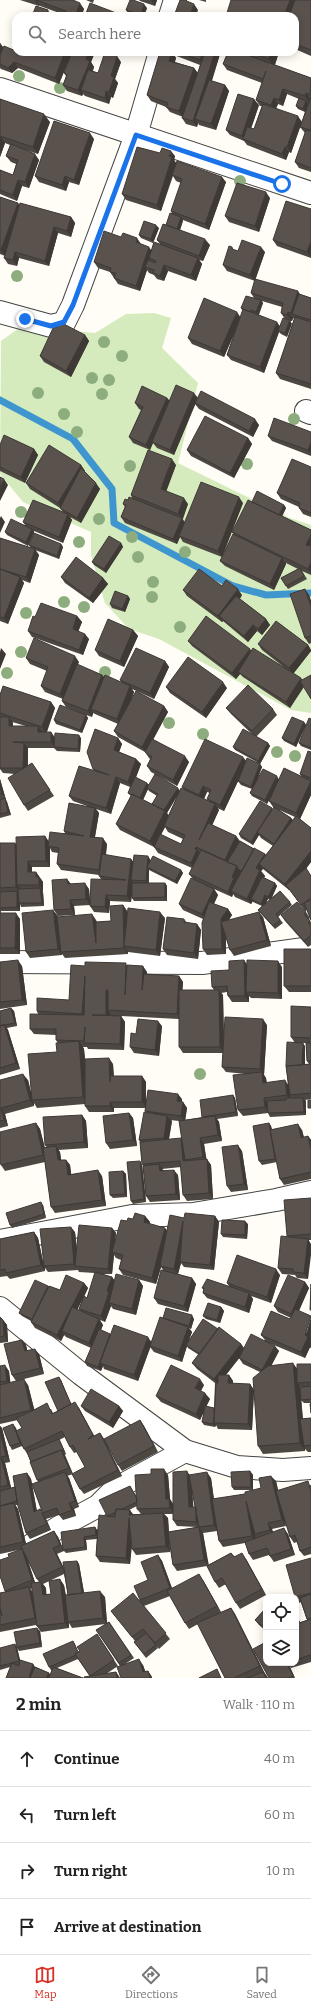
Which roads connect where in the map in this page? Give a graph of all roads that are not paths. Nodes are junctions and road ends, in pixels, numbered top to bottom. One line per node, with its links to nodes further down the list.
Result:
1 (175, 0): 2 (street)
2 (171, 12)
3 (159, 56): 5 (street)
4 (0, 89): 5 (street)
5 (136, 135): 6 (street); 7 (street)
6 (311, 193)
7 (0, 312)
8 (311, 948): 9 (street)
9 (0, 962)
10 (311, 1192): 11 (street)
11 (0, 1241)
12 (0, 1308): 13 (street)
13 (185, 1451): 14 (street); 15 (street)
14 (311, 1468)
15 (0, 1562)

